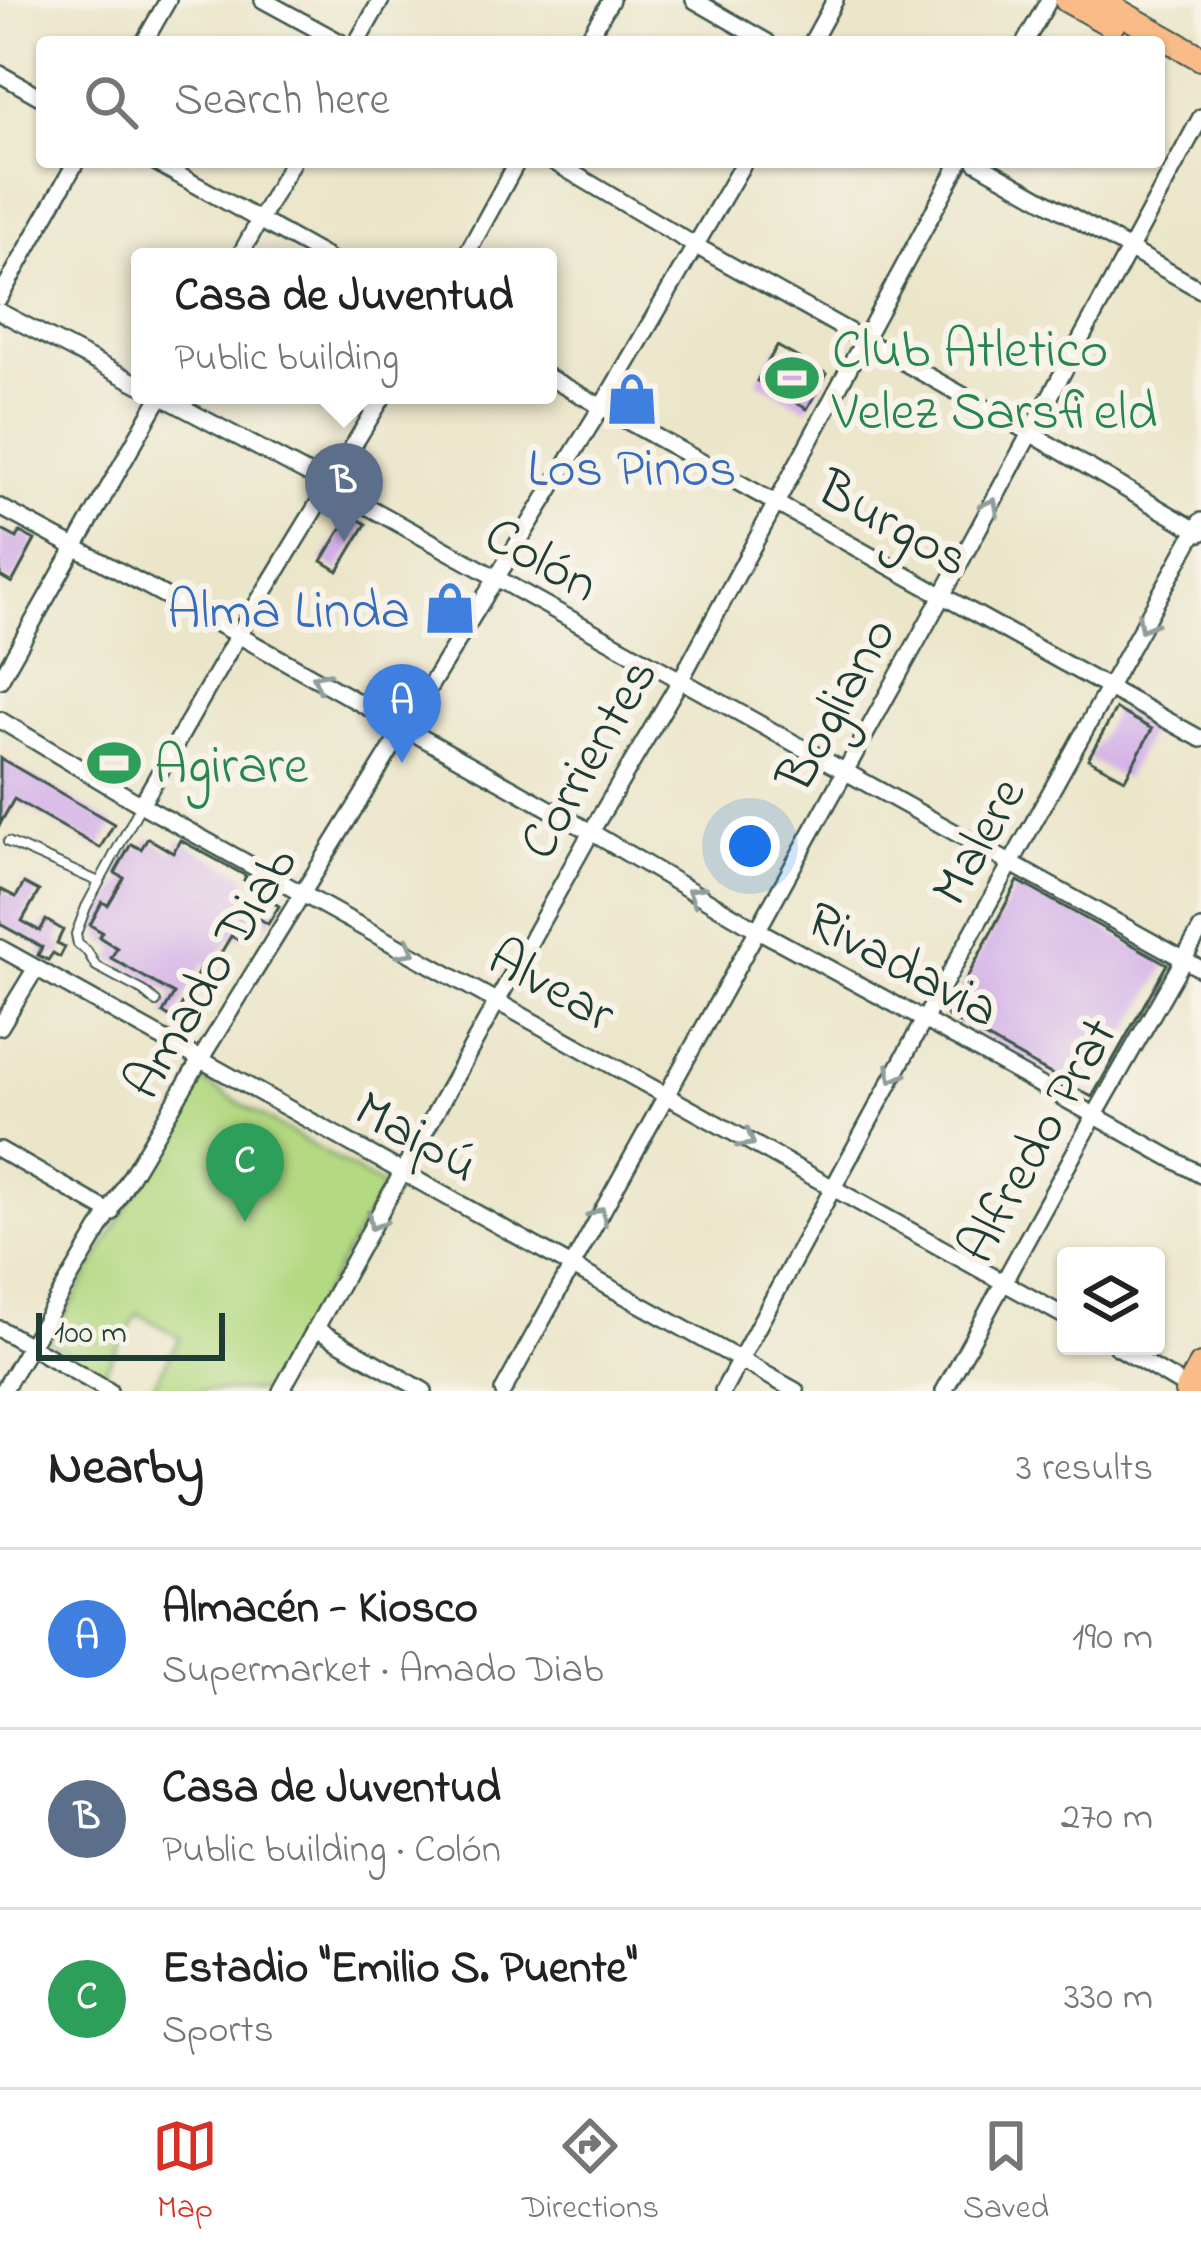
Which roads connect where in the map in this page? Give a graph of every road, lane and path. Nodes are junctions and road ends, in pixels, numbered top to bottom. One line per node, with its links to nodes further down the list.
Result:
1 (168, 0): 10 (street)
2 (263, 0): 11 (street)
3 (381, 0): 12 (street)
4 (610, 0): 13 (street)
5 (694, 0): 14 (street)
6 (835, 0): 15 (street)
7 (1048, 0): 16 (street)
8 (1067, 0): 17 (main road)
9 (1098, 0): 18 (main road)
10 (147, 36)
11 (329, 36)
12 (360, 36)
13 (589, 36)
14 (757, 36)
15 (815, 36)
16 (1028, 36)
17 (1131, 36)
18 (1162, 36)
19 (1165, 38): 21 (main road)
20 (1165, 54): 23 (main road)
21 (1201, 58)
22 (0, 74): 24 (street)
23 (1201, 75)
24 (36, 95)
25 (1201, 117): 39 (street, Bogliano)
26 (73, 168): 41 (street)
27 (166, 168): 34 (street)
28 (289, 168): 34 (street)
29 (514, 168): 38 (street)
30 (564, 168): 35 (street)
31 (740, 168): 35 (street, Amado Diab)
32 (956, 168): 43 (street, Corrientes)
33 (987, 168): 39 (street)
34 (260, 221): 36 (street); 37 (street)
35 (695, 246): 43 (street); 49 (street, Amado Diab)
36 (244, 248)
37 (310, 248)
38 (470, 248)
39 (1131, 249): 40 (street); 50 (street, Bogliano)
40 (1201, 290)
41 (0, 297)
42 (0, 312): 44 (street)
43 (865, 339): 50 (street); 52 (street, Corrientes)
44 (131, 380)
45 (557, 382): 49 (street, Burgos)
46 (155, 404): 55 (street)
47 (177, 404): 51 (street, Colón)
48 (378, 404): 51 (street)
49 (602, 406): 52 (street, Burgos); 56 (street, Amado Diab)
50 (1030, 433): 54 (street); 57 (street, Bogliano, one-way to 50)
51 (329, 485): 56 (street, Colón); 58 (street)
52 (776, 503): 57 (street, Burgos); 60 (street, Corrientes)
53 (0, 507): 55 (street, Rivadavia)
54 (1199, 528): 61 (street, Malere, one-way to 61)
55 (76, 549): 58 (street, Rivadavia); 59 (street)
56 (496, 580): 60 (street, Colón); 63 (street, Amado Diab)
57 (942, 596): 61 (street, Burgos); 65 (street, Bogliano)
58 (238, 635): 63 (street, Rivadavia, one-way to 58); 66 (street)
59 (0, 680)
60 (680, 681): 65 (street, Colón); 67 (street, Corrientes)
61 (1111, 687): 64 (street, Burgos); 69 (street, Malere)
62 (0, 721): 66 (street, Alvear)
63 (404, 727): 67 (street, Rivadavia); 71 (street, Amado Diab)
64 (1201, 739)
65 (843, 770): 69 (street, Colón); 72 (street, Bogliano)
66 (141, 805): 70 (lane); 71 (street, Alvear)
67 (590, 832): 72 (street, Rivadavia, one-way to 67); 78 (street, Corrientes)
68 (8, 842): 70 (lane)
69 (1011, 863): 75 (street, Colón); 80 (street, Malere)
70 (99, 882): 79 (lane)
71 (304, 893): 78 (street, Alvear, one-way to 78); 82 (street, Amado Diab)
72 (755, 929): 80 (street, Rivadavia); 83 (street, Bogliano)
73 (1201, 929): 75 (street, Alfredo Prat)
74 (0, 948): 76 (street, Maipú)
75 (1185, 960): 77 (street, Colón); 84 (street, Alfredo Prat)
76 (36, 968): 81 (street); 82 (street, Maipú)
77 (1201, 969)
78 (497, 1000): 83 (street, Alvear); 86 (street, Corrientes)
79 (156, 1002)
80 (924, 1020): 84 (street, Rivadavia); 88 (street, Malere, one-way to 88)
81 (0, 1028)
82 (200, 1060): 86 (street, Maipú); 89 (street, Amado Diab)
83 (665, 1094): 88 (street, Alvear, one-way to 88); 90 (street, Bogliano, one-way to 83)
84 (1095, 1114): 87 (street, Rivadavia); 91 (street, Alfredo Prat)
85 (0, 1150): 89 (street)
86 (402, 1173): 90 (street, Maipú); 94 (street, Corrientes, one-way to 94)
87 (1201, 1175)
88 (833, 1189): 91 (street, Alvear); 97 (street, Malere)
89 (111, 1213): 95 (street, Amado Diab)
90 (571, 1267): 97 (street, Maipú); 104 (street, Bogliano)
91 (1004, 1280): 92 (street, Alvear); 107 (street, Alfredo Prat)
92 (1057, 1311)
93 (0, 1329): 95 (street)
94 (316, 1329): 102 (street, Corrientes); 103 (street)
95 (30, 1346): 100 (street, Amado Diab); 101 (street)
96 (1131, 1355): 99 (street)
97 (739, 1360): 105 (street, Malere); 106 (street, Maipú)
98 (1201, 1366): 99 (main road)
99 (1190, 1390)
100 (3, 1391)
101 (109, 1391)
102 (281, 1391)
103 (424, 1391)
104 (503, 1391)
105 (723, 1391)
106 (796, 1391)
107 (944, 1391)

